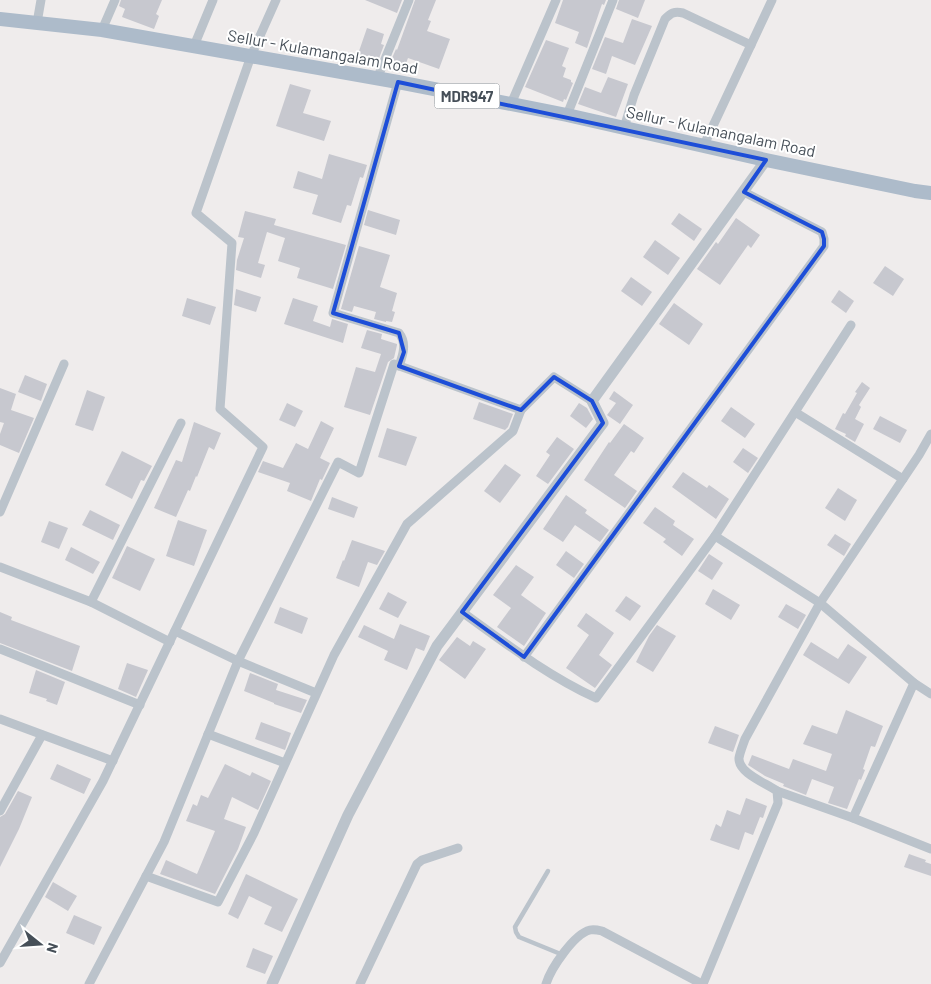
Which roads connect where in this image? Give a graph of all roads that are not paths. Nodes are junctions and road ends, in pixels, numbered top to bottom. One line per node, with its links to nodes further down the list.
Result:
1 (41, 0): 10 (street)
2 (115, 0): 11 (street)
3 (213, 0): 13 (street)
4 (276, 0): 14 (street)
5 (409, 0): 15 (street)
6 (556, 0): 17 (street)
7 (613, 0): 18 (street)
8 (772, 0): 12 (street)
9 (0, 19): 10 (main road, Sellur - Kulamangalam Road / MDR947)
10 (37, 23): 11 (main road, Sellur - Kulamangalam Road / MDR947)
11 (102, 30): 13 (main road, Sellur - Kulamangalam Road / MDR947)
12 (751, 45): 19 (street); 20 (street)
13 (194, 46): 14 (main road, Sellur - Kulamangalam Road / MDR947)
14 (251, 56): 15 (main road, Sellur - Kulamangalam Road / MDR947); 40 (street)
15 (377, 79): 16 (main road, Sellur - Kulamangalam Road / MDR947)
16 (398, 82): 17 (main road, Sellur - Kulamangalam Road / MDR947); 26 (street)
17 (511, 104): 18 (main road, Sellur - Kulamangalam Road / MDR947)
18 (567, 115): 19 (main road, Sellur - Kulamangalam Road / MDR947)
19 (624, 128): 20 (main road, Sellur - Kulamangalam Road / MDR947)
20 (704, 145): 21 (main road, Sellur - Kulamangalam Road / MDR947)
21 (766, 160): 22 (street); 23 (main road, Sellur - Kulamangalam Road / MDR947)
22 (744, 192): 27 (street); 43 (street)
23 (931, 193)
24 (851, 324): 29 (street)
25 (64, 364): 33 (street)
26 (399, 366): 28 (street); 44 (street)
27 (592, 400): 28 (street); 39 (street)
28 (521, 410): 46 (street)
29 (794, 412): 32 (street); 35 (street)
30 (181, 423): 37 (street)
31 (931, 434): 32 (street)
32 (903, 479): 38 (street)
33 (4, 493): 34 (street)
34 (0, 512)
35 (714, 536): 38 (street); 43 (street)
36 (0, 567): 37 (street)
37 (91, 602): 41 (street)
38 (820, 603): 45 (street); 54 (street)
39 (462, 612): 43 (street); 64 (street)
40 (175, 631): 41 (street); 44 (street)
41 (170, 642): 48 (street)
42 (0, 649): 48 (street)
43 (524, 657)
44 (238, 660): 46 (street); 50 (street)
45 (914, 683): 47 (street); 56 (street)
46 (316, 693): 53 (street)
47 (931, 694)
48 (140, 706): 52 (street)
49 (0, 719): 51 (street)
50 (208, 734): 53 (street); 60 (street)
51 (42, 735): 52 (street); 55 (street)
52 (113, 761): 62 (street)
53 (285, 763): 60 (street)
54 (777, 791): 56 (street); 67 (street)
55 (0, 811)
56 (853, 818): 58 (street)
57 (458, 848): 65 (street)
58 (931, 849)
59 (548, 870): 61 (lane)
60 (146, 876): 63 (street)
61 (563, 955): 66 (street); 67 (street)
62 (0, 963)
63 (89, 984)
64 (272, 984)
65 (360, 984)
66 (546, 984)
67 (702, 984)

